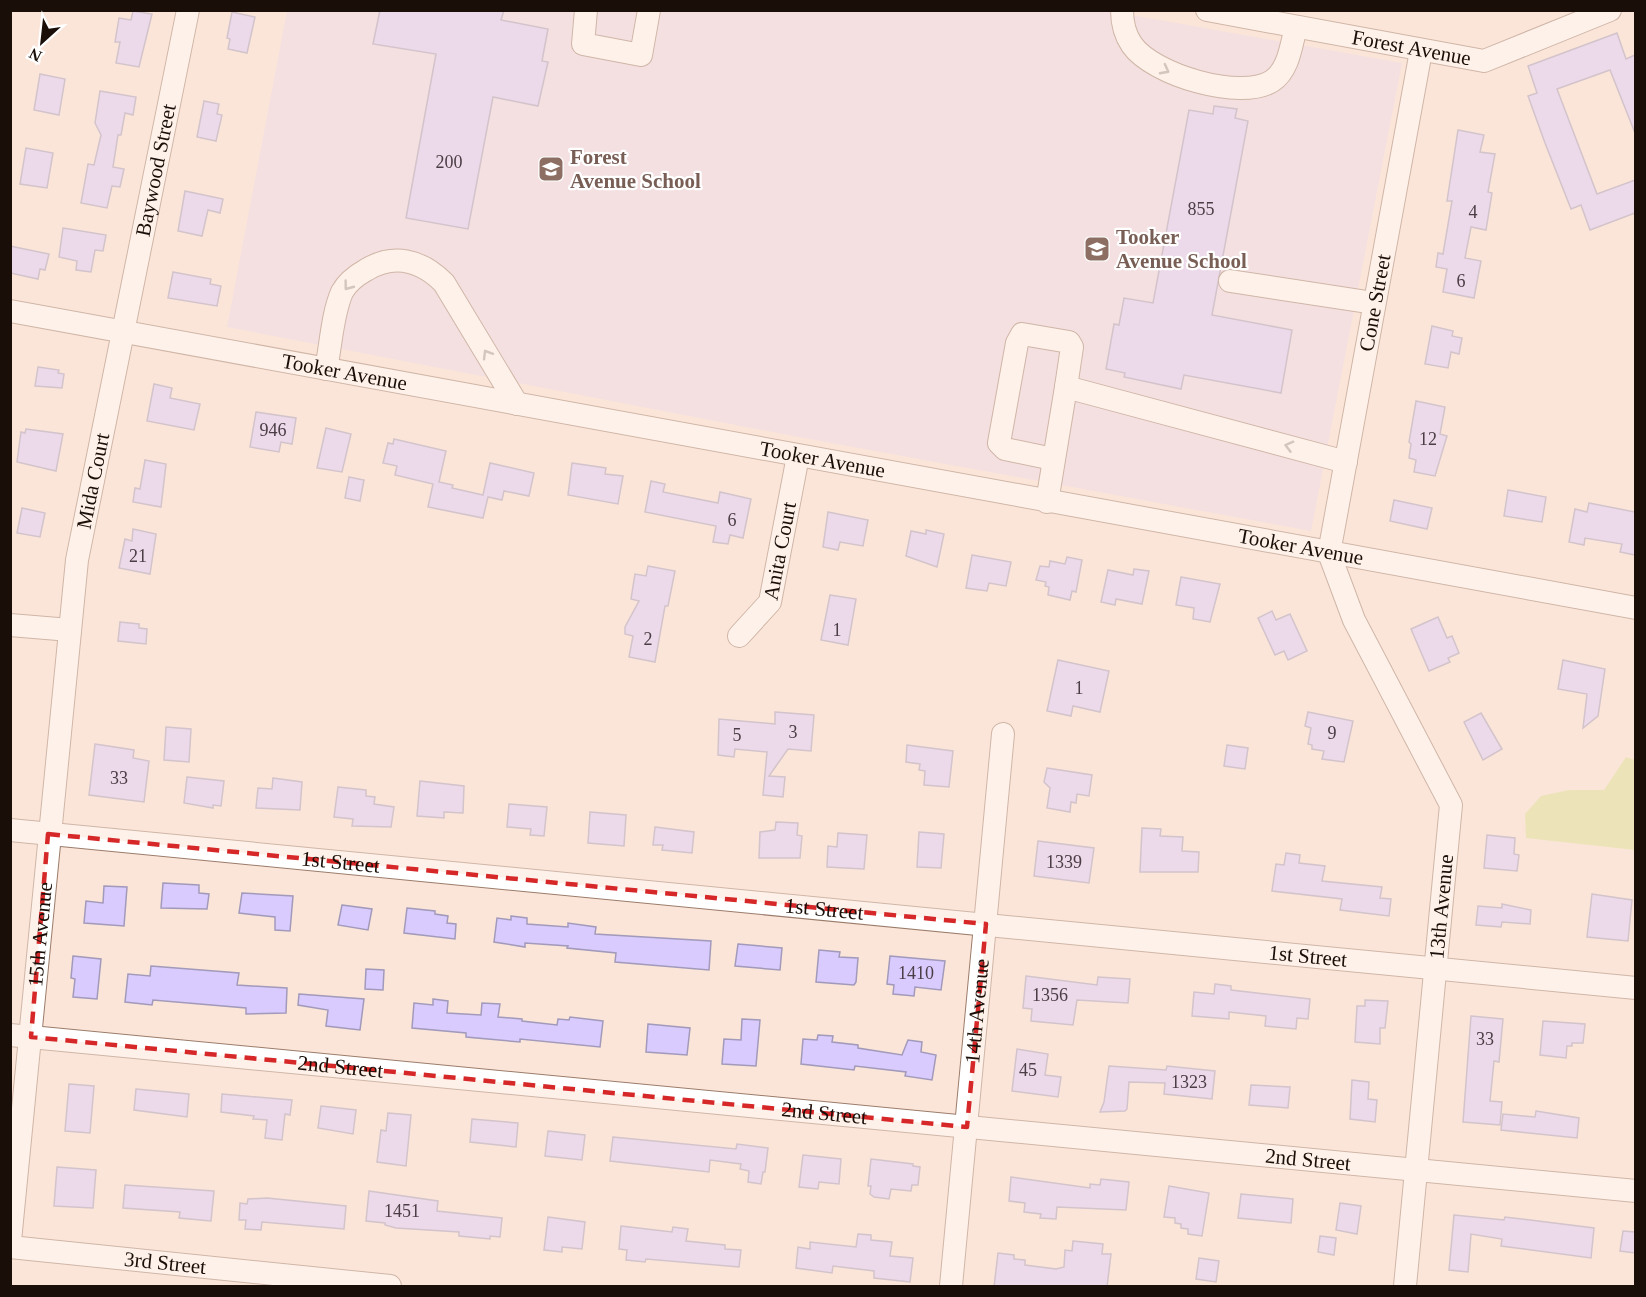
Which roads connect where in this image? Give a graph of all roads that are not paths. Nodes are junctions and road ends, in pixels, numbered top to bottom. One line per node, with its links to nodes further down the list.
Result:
1 (188, 10): 12 (street, Baywood Street)
2 (586, 10): 3 (street)
3 (649, 10)
4 (1122, 10): 7 (street, one-way to 7)
5 (1207, 10): 7 (street, Forest Avenue)
6 (1610, 10): 8 (street, Forest Avenue)
7 (1296, 27): 8 (street, Forest Avenue)
8 (1421, 51): 10 (street, Cone Street)
9 (1230, 281): 10 (street)
10 (1374, 303): 18 (street, Cone Street)
11 (10, 310): 12 (street, Tooker Avenue)
12 (125, 332): 13 (street, Tooker Avenue); 23 (street, Mida Court)
13 (326, 369): 15 (street, Tooker Avenue); 15 (street, one-way to 13)
14 (1075, 389): 17 (street); 17 (street); 18 (street, one-way to 14)
15 (517, 404): 16 (street, Tooker Avenue)
16 (798, 456): 19 (street, Tooker Avenue); 24 (street, Anita Court)
17 (1053, 459): 19 (street)
18 (1346, 462): 20 (street, Cone Street)
19 (1047, 502): 20 (street, Tooker Avenue)
20 (1329, 554): 21 (street, Tooker Avenue); 29 (street, 13th Avenue)
21 (1635, 608)
22 (10, 625): 23 (street)
23 (70, 630): 27 (street, 15th Avenue)
24 (739, 636)
25 (1003, 734): 28 (street, 14th Avenue)
26 (10, 830): 27 (street, 1st Street)
27 (48, 834): 28 (street, 1st Street); 31 (street, 15th Avenue)
28 (986, 924): 29 (street, 1st Street); 32 (street, 14th Avenue)
29 (1435, 970): 30 (street, 1st Street); 33 (street, 13th Avenue)
30 (1635, 988)
31 (21, 1036): 32 (street, 2nd Street); 35 (street, 15th Avenue)
32 (967, 1127): 33 (street, 2nd Street); 38 (street, 14th Avenue)
33 (1417, 1170): 34 (street, 2nd Street); 39 (street, 13th Avenue)
34 (1635, 1191)
35 (10, 1241)
36 (10, 1247): 37 (street, 3rd Street)
37 (390, 1287)
38 (951, 1287)
39 (1406, 1287)

